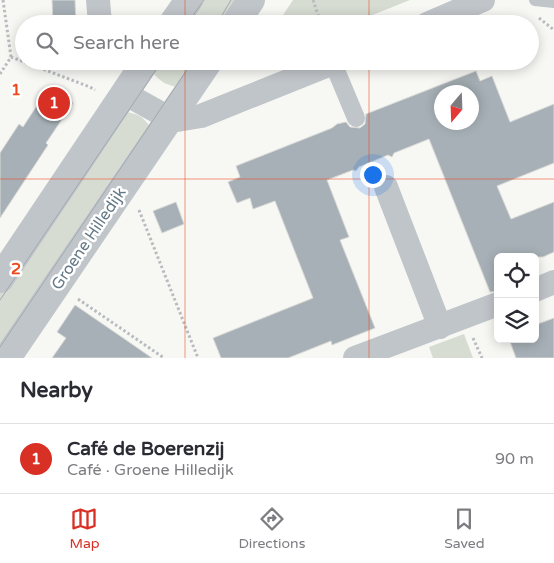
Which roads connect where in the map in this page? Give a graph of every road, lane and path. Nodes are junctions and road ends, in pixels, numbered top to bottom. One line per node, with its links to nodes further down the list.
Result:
1 (3, 0): 14 (path)
2 (98, 0): 9 (street)
3 (189, 0): 10 (street)
4 (251, 0): 11 (street)
5 (313, 0): 12 (path)
6 (482, 0): 13 (street)
7 (536, 0): 8 (lane)
8 (554, 2)
9 (99, 15)
10 (178, 15)
11 (241, 15)
12 (317, 15)
13 (448, 15)
14 (12, 57): 15 (path); 21 (path)
15 (15, 58)
16 (46, 70): 22 (path)
17 (140, 70): 23 (street)
18 (203, 70): 24 (street, Groene Hilledijk)
19 (316, 70): 24 (street)
20 (339, 70): 25 (street)
21 (0, 74)
22 (90, 87)
23 (124, 93): 24 (street); 28 (street)
24 (169, 118): 26 (street, Groene Hilledijk)
25 (356, 118)
26 (127, 180): 30 (street, Groene Hilledijk); 36 (path)
27 (386, 186): 33 (street)
28 (0, 278)
29 (554, 282): 31 (street)
30 (57, 284): 34 (street, Groene Hilledijk); 35 (path)
31 (539, 288)
32 (494, 306): 33 (street)
33 (440, 327): 37 (street)
34 (7, 358)
35 (164, 358)
36 (198, 358)
37 (355, 358)

